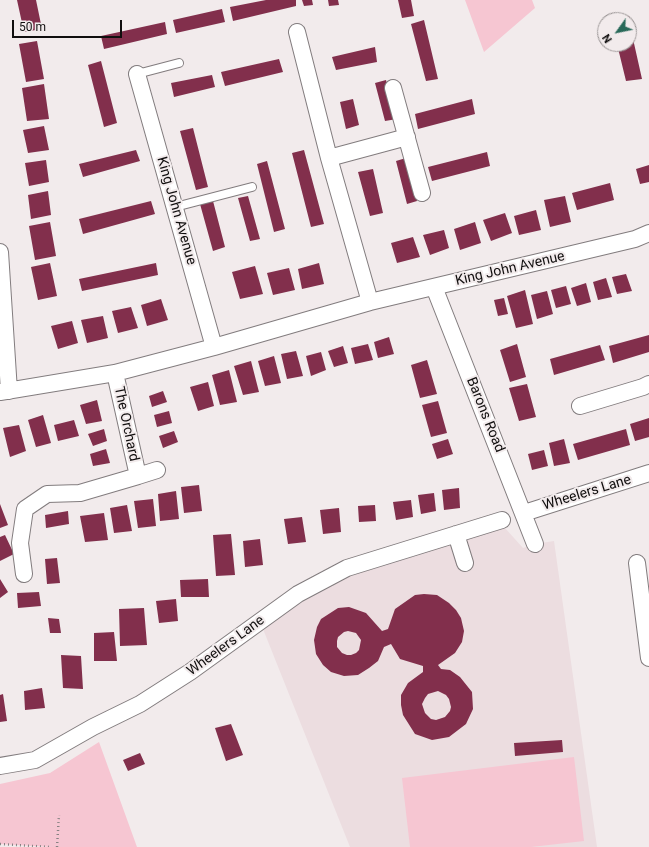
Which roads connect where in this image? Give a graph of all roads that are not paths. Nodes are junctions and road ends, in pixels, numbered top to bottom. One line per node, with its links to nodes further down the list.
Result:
1 (297, 32): 6 (street)
2 (179, 63): 3 (lane)
3 (137, 74): 9 (street, King John Avenue)
4 (393, 88): 5 (street)
5 (407, 137): 6 (street); 8 (street)
6 (329, 158): 13 (street)
7 (252, 187): 9 (lane)
8 (422, 193)
9 (175, 207): 14 (street, King John Avenue)
10 (649, 233): 12 (street, King John Avenue)
11 (0, 252): 17 (street)
12 (434, 287): 13 (street, King John Avenue); 22 (street, Barons Road)
13 (370, 302): 14 (street, King John Avenue)
14 (214, 347): 15 (street, King John Avenue)
15 (115, 373): 17 (street, King John Avenue); 21 (street, The Orchard)
16 (649, 384): 18 (street)
17 (4, 391)
18 (580, 406)
19 (157, 470): 21 (street, The Orchard)
20 (649, 473): 22 (street, Wheelers Lane)
21 (138, 476): 28 (street, The Orchard)
22 (524, 513): 25 (street, Barons Road)
23 (502, 520): 24 (street, Wheelers Lane)
24 (456, 534): 26 (street); 30 (street, Wheelers Lane)
25 (535, 544)
26 (465, 563)
27 (637, 563): 29 (street)
28 (24, 574)
29 (649, 658)
30 (0, 766)

